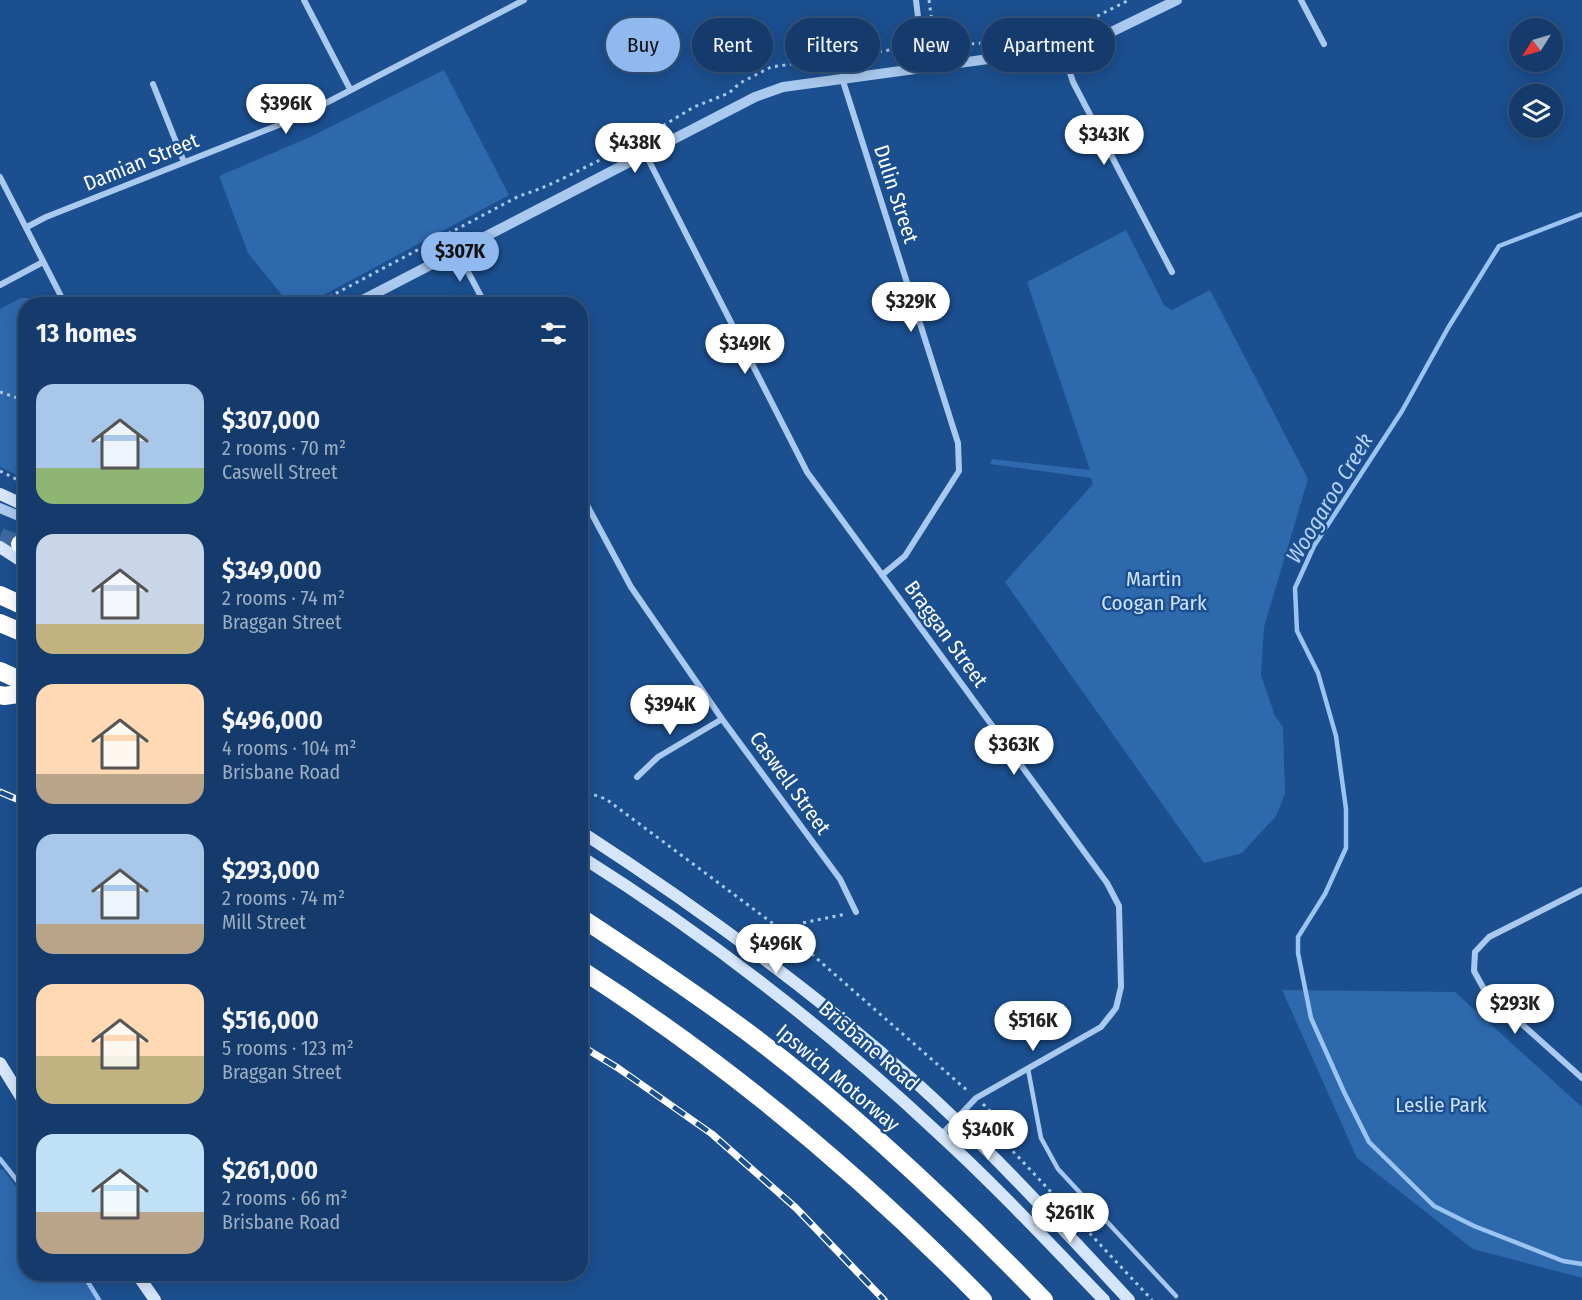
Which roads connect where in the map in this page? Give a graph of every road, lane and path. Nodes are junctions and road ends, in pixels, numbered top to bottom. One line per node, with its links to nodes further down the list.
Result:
1 (304, 0): 17 (street)
2 (916, 0): 8 (street)
3 (929, 0): 9 (path)
4 (1129, 0): 10 (path)
5 (1177, 0): 11 (street)
6 (1301, 0): 12 (street)
7 (520, 1): 17 (street, Damian Street)
8 (918, 18)
9 (931, 18)
10 (1094, 18)
11 (1115, 30)
12 (1324, 44)
13 (892, 71): 15 (street)
14 (1070, 72): 24 (street)
15 (842, 78): 18 (street); 40 (street, Dulin Street)
16 (153, 84): 19 (street)
17 (350, 89): 19 (street, Damian Street)
18 (645, 153): 22 (street); 40 (street, Braggan Street)
19 (184, 162): 21 (street, Damian Street)
20 (0, 177): 21 (street)
21 (27, 227): 23 (street)
22 (457, 251): 27 (street); 28 (street)
23 (43, 262): 25 (street); 26 (street)
24 (1172, 272)
25 (0, 285)
26 (62, 297)
27 (368, 297)
28 (480, 297)
29 (0, 392): 30 (path)
30 (18, 398)
31 (0, 471): 32 (path)
32 (18, 480)
33 (0, 495): 34 (main road)
34 (18, 503)
35 (588, 507): 49 (street, Caswell Street)
36 (0, 508): 37 (street)
37 (18, 516)
38 (0, 547): 39 (main road)
39 (18, 559)
40 (882, 575): 60 (street, Braggan Street)
41 (0, 595): 42 (highway)
42 (18, 603)
43 (0, 623): 44 (highway)
44 (18, 631)
45 (0, 671): 46 (highway)
46 (18, 679)
47 (18, 694): 48 (highway)
48 (0, 695)
49 (722, 719): 50 (street); 55 (street, Caswell Street)
50 (637, 777)
51 (588, 793): 57 (path)
52 (588, 836): 64 (main road, Brisbane Road)
53 (588, 861): 65 (main road, Brisbane Road)
54 (1582, 890): 61 (street)
55 (856, 912): 57 (path)
56 (588, 922): 70 (highway, Ipswich Motorway)
57 (799, 943): 63 (path)
58 (588, 975): 69 (highway)
59 (0, 1063): 62 (main road)
60 (1028, 1069): 63 (street, Braggan Street); 67 (lane)
61 (1582, 1078)
62 (18, 1092)
63 (976, 1098): 64 (street, Braggan Street); 73 (path)
64 (955, 1120): 65 (street, Braggan Street); 72 (main road, Brisbane Road)
65 (941, 1135): 71 (main road, Brisbane Road)
66 (141, 1281): 68 (main road)
67 (1176, 1296)
68 (155, 1300)
69 (983, 1300)
70 (1044, 1300)
71 (1104, 1300)
72 (1129, 1300)
73 (1152, 1300)

